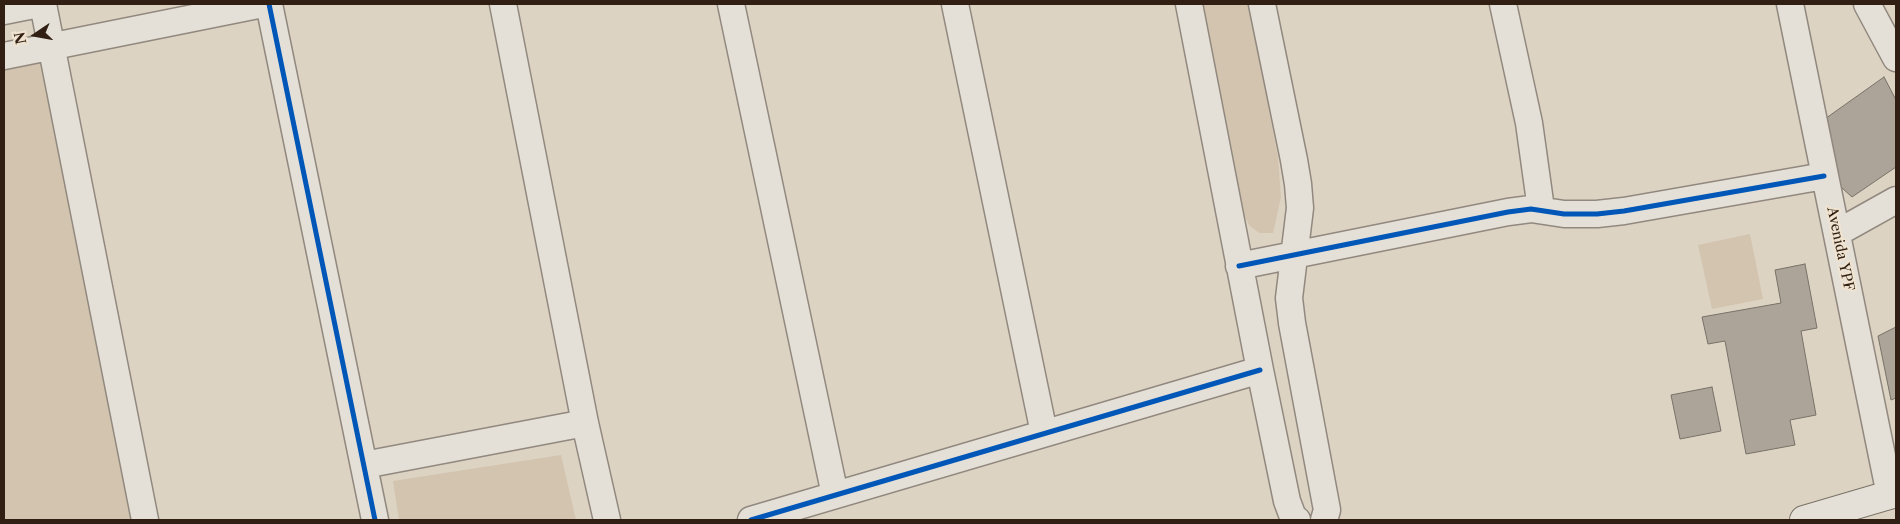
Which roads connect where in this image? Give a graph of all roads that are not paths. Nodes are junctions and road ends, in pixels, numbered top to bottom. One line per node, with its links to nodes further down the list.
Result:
1 (39, 4): 13 (street)
2 (43, 4): 14 (street)
3 (263, 4): 14 (street)
4 (268, 4): 26 (street)
5 (503, 4): 24 (street)
6 (731, 4): 28 (street)
7 (955, 4): 25 (street)
8 (1189, 4): 22 (street)
9 (1262, 4): 21 (street)
10 (1503, 4): 19 (street)
11 (1790, 4): 17 (street, Avenida YPF)
12 (1867, 4): 16 (street)
13 (4, 11)
14 (51, 46): 15 (street); 29 (street)
15 (4, 56)
16 (1896, 58)
17 (1824, 176): 19 (street); 20 (street, Avenida YPF)
18 (1896, 200): 20 (street)
19 (1541, 209): 21 (street)
20 (1837, 233): 27 (street, Avenida YPF)
21 (1295, 254): 22 (street); 34 (street)
22 (1239, 266): 23 (street)
23 (1260, 370): 25 (street); 33 (street)
24 (585, 423): 26 (street); 31 (street)
25 (1044, 434): 28 (street)
26 (364, 465): 30 (street)
27 (1893, 494): 35 (street)
28 (835, 495): 32 (street)
29 (145, 520)
30 (375, 520)
31 (607, 520)
32 (751, 520)
33 (1297, 520)
34 (1324, 520)
35 (1804, 520)

